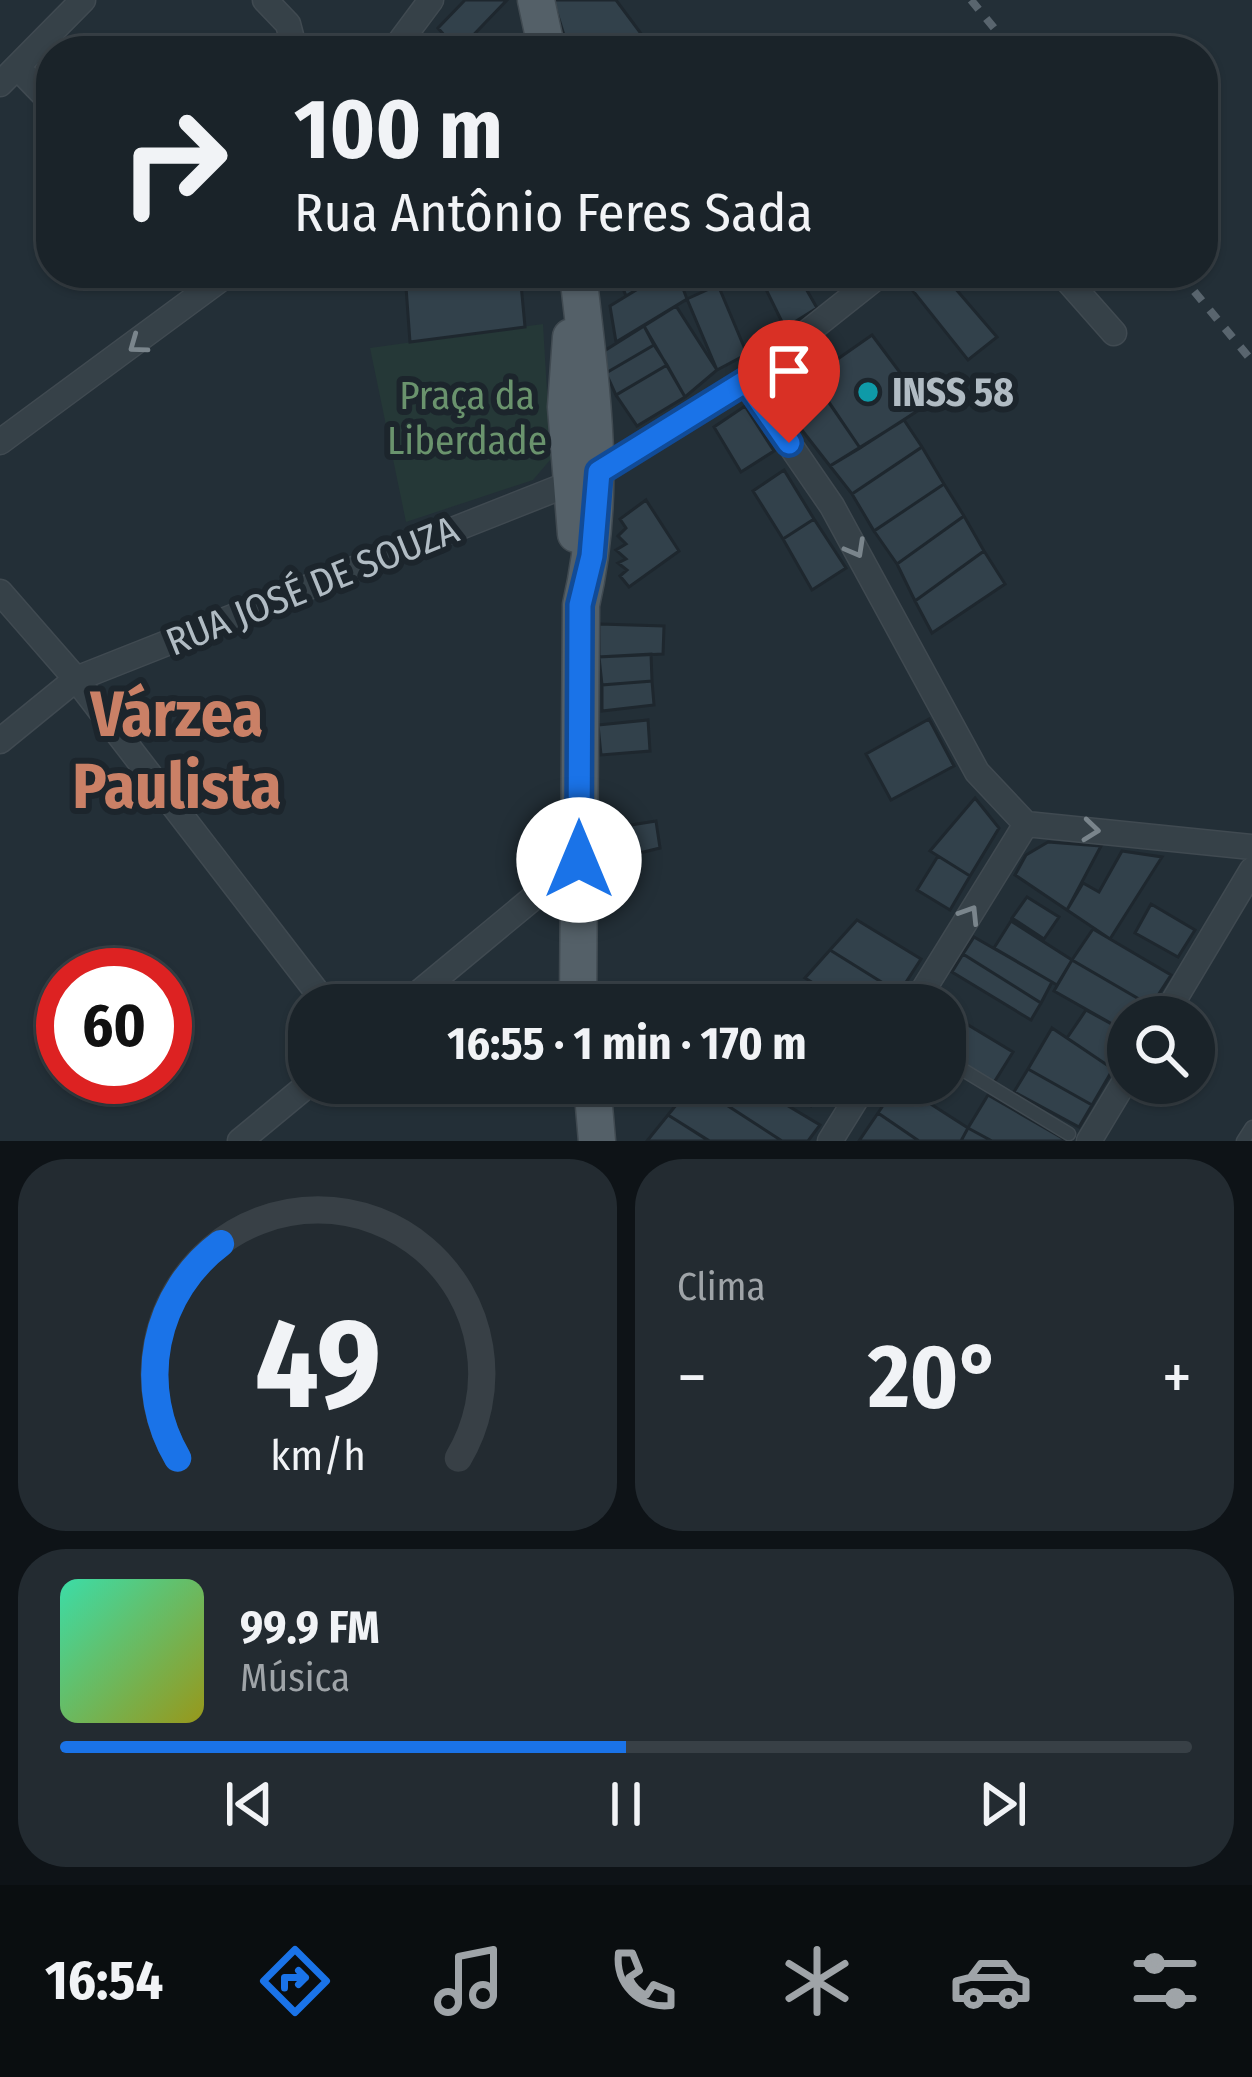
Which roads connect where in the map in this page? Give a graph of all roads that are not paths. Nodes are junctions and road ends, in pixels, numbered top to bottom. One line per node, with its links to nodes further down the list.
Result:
1 (83, 0): 5 (street)
2 (265, 0): 6 (street)
3 (431, 0): 7 (street)
4 (536, 0): 8 (main road)
5 (47, 36)
6 (291, 36)
7 (404, 36)
8 (544, 36)
9 (36, 47): 10 (street)
10 (8, 75): 11 (street)
11 (36, 92)
12 (209, 288): 18 (street, one-way to 18)
13 (578, 288): 19 (main road)
14 (863, 288): 17 (street, RUA JOSÉ DE SOUZA)
15 (1074, 288): 16 (street)
16 (1114, 333)
17 (746, 381): 19 (street, RUA JOSÉ DE SOUZA); 23 (street, one-way to 23)
18 (0, 442)
19 (586, 477): 21 (street, RUA JOSÉ DE SOUZA); 25 (main road)
20 (0, 592): 21 (street)
21 (76, 679): 22 (street, RUA JOSÉ DE SOUZA); 27 (street)
22 (0, 741)
23 (1026, 824): 24 (street, one-way to 24); 30 (street, one-way to 23)
24 (1252, 847)
25 (579, 860): 28 (street); 29 (main road)
26 (1252, 870): 31 (street)
27 (311, 984)
28 (429, 984)
29 (578, 984)
30 (927, 984)
31 (1177, 996)
32 (966, 1071): 39 (lane)
33 (288, 1101): 40 (street)
34 (1107, 1103): 39 (street)
35 (576, 1104): 41 (main road)
36 (594, 1104): 42 (main road)
37 (853, 1104): 43 (street)
38 (1252, 1126): 44 (lane)
39 (1079, 1138)
40 (240, 1141)
41 (579, 1141)
42 (597, 1141)
43 (830, 1141)
44 (1243, 1141)

